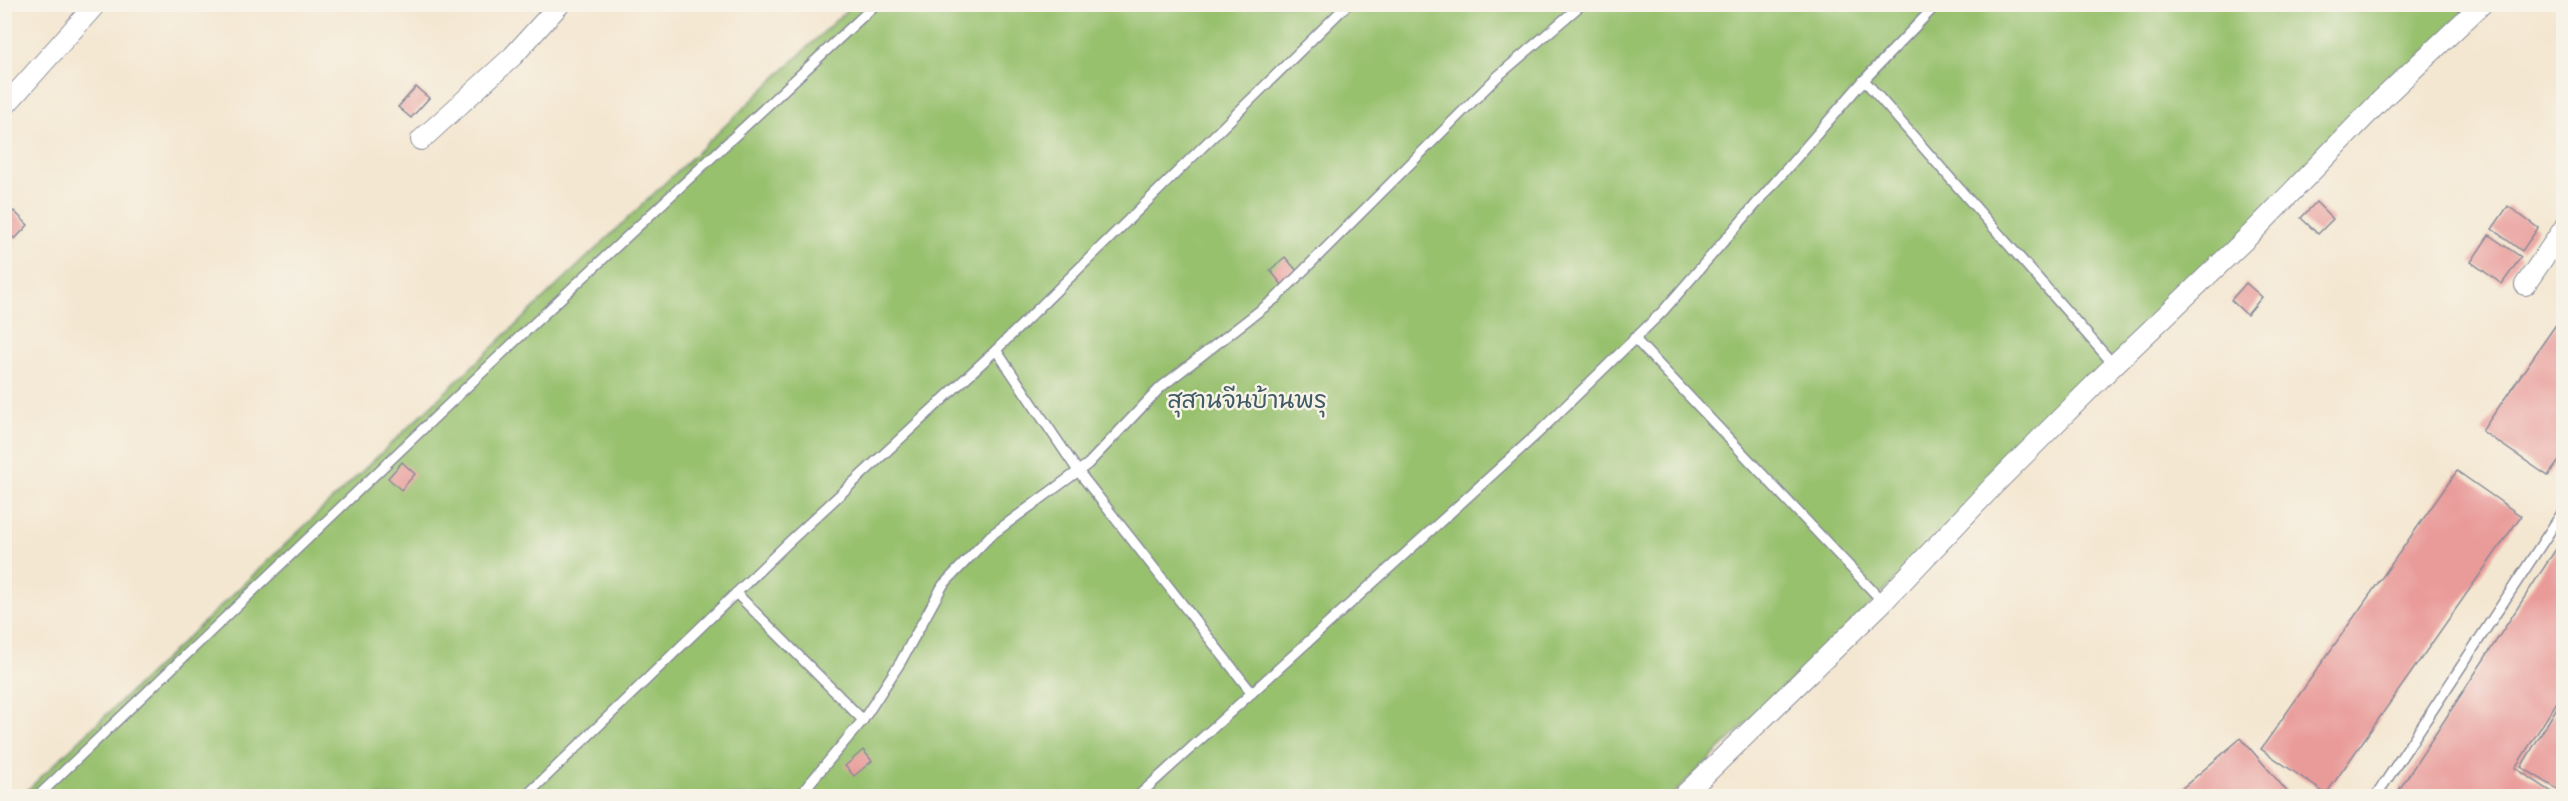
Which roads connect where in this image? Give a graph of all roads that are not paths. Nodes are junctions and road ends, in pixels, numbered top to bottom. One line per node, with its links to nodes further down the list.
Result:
1 (96, 4): 9 (street)
2 (560, 4): 10 (street)
3 (876, 4): 22 (lane)
4 (1348, 4): 14 (lane)
5 (1582, 4): 16 (lane)
6 (1937, 4): 8 (lane)
7 (2482, 4): 15 (street)
8 (1864, 80): 13 (lane); 15 (lane)
9 (4, 107)
10 (421, 140)
11 (2564, 228): 12 (street)
12 (2524, 285)
13 (1634, 339): 19 (lane); 20 (lane)
14 (996, 350): 16 (lane); 18 (lane)
15 (2114, 365): 19 (street)
16 (1078, 471): 20 (lane); 21 (lane)
17 (2564, 510): 27 (lane)
18 (736, 593): 21 (lane); 23 (lane)
19 (1883, 602): 26 (street)
20 (1252, 693): 25 (lane)
21 (863, 720): 24 (lane)
22 (38, 796)
23 (526, 796)
24 (799, 796)
25 (1138, 796)
26 (1683, 796)
27 (2376, 796)

